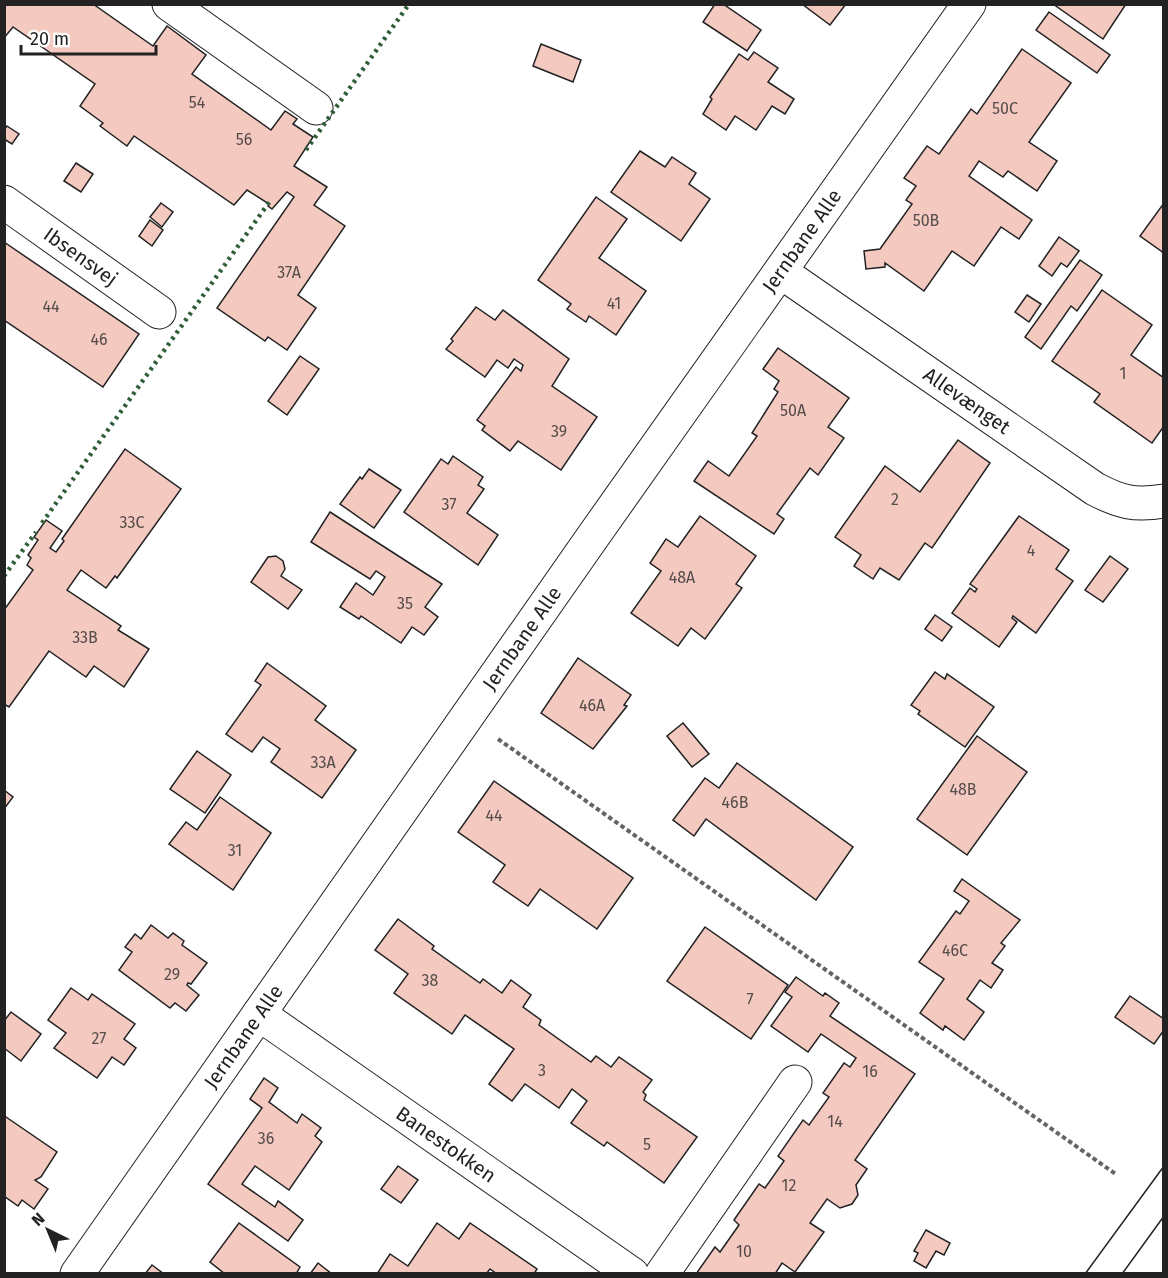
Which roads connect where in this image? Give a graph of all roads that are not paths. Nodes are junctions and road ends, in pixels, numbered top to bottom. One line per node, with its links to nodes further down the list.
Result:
1 (169, 4): 3 (street)
2 (969, 4): 5 (street, Jernbane Alle)
3 (316, 108)
4 (4, 202): 6 (street, Ibsensvej)
5 (781, 272): 7 (street, Allevænget); 8 (street, Jernbane Alle)
6 (159, 312)
7 (1164, 501)
8 (259, 1014): 10 (street, Jernbane Alle); 11 (street, Banestokken)
9 (795, 1082): 12 (street)
10 (77, 1274)
11 (632, 1274)
12 (662, 1274)

